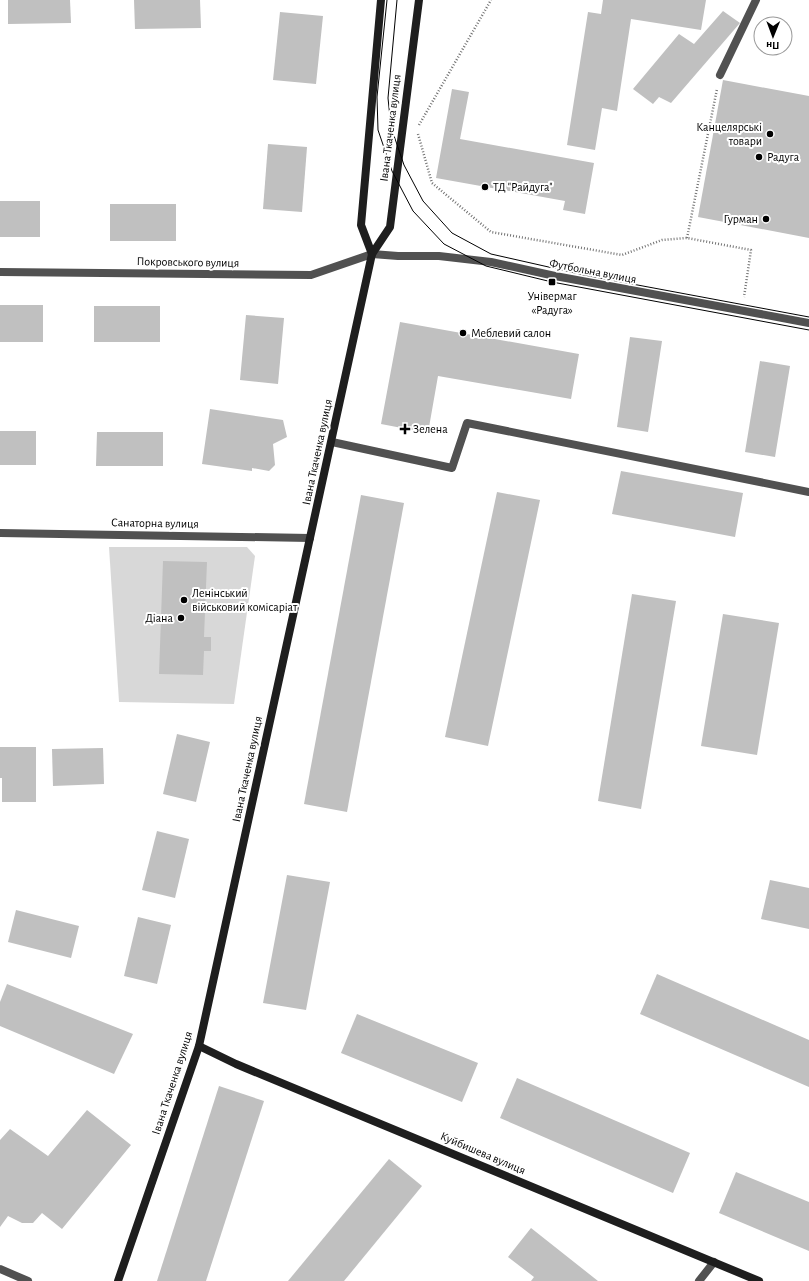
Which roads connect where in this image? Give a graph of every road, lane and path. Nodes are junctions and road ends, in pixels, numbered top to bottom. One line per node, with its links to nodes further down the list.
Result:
1 (380, 0): 9 (main road, Івана Ткаченка вулиця)
2 (419, 0): 9 (main road, Івана Ткаченка вулиця)
3 (492, 0): 7 (path)
4 (756, 0): 5 (street)
5 (720, 75): 8 (path)
6 (417, 121): 7 (path)
7 (416, 129): 8 (path)
8 (687, 238): 11 (path)
9 (372, 254): 10 (street, Покровського вулиця); 12 (street, Футбольна вулиця); 13 (main road, Івана Ткаченка вулиця)
10 (0, 272)
11 (747, 278)
12 (809, 323)
13 (332, 442): 14 (street); 16 (main road, Івана Ткаченка вулиця)
14 (809, 492)
15 (0, 533): 16 (street, Санаторна вулиця)
16 (310, 538): 17 (main road, Івана Ткаченка вулиця)
17 (199, 1046): 18 (main road, Куйбишева вулиця); 21 (main road, Івана Ткаченка вулиця)
18 (714, 1262): 22 (street); 23 (main road, Куйбишева вулиця)
19 (0, 1269): 20 (street)
20 (28, 1281)
21 (118, 1281)
22 (699, 1281)
23 (759, 1281)

